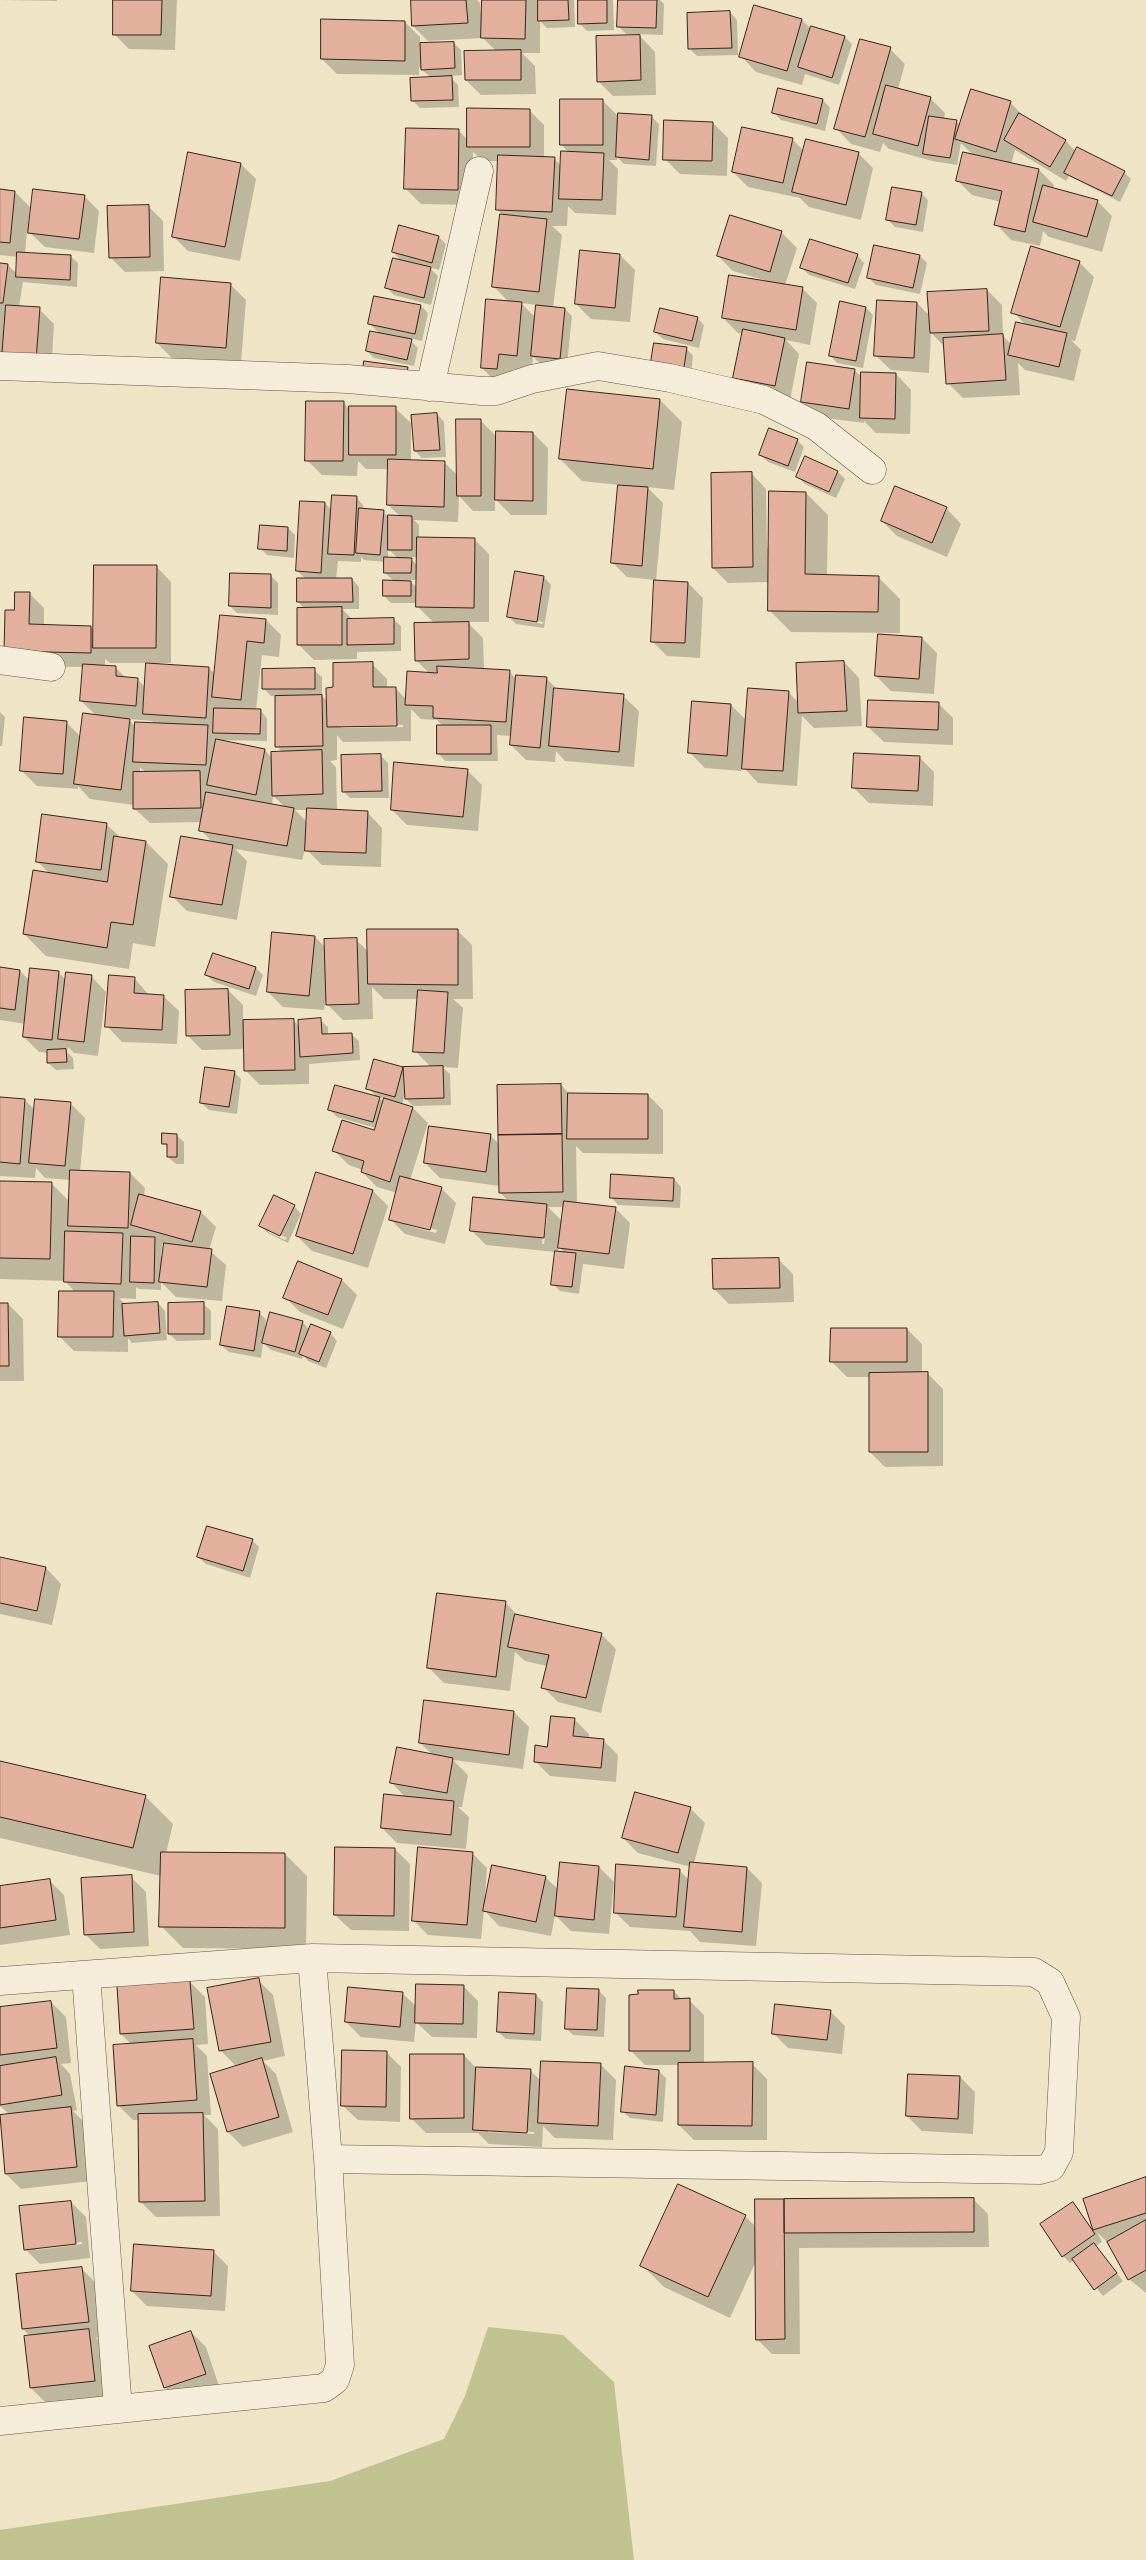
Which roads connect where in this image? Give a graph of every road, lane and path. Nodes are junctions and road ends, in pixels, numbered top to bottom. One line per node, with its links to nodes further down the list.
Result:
1 (479, 172): 3 (street)
2 (0, 366): 3 (street)
3 (430, 388): 4 (street)
4 (872, 470)
5 (0, 660): 6 (street)
6 (51, 666)
7 (312, 1958): 8 (street); 10 (street); 10 (street)
8 (86, 1975): 9 (street); 11 (street)
9 (0, 1981)
10 (328, 2159): 11 (street)
11 (118, 2409): 12 (street)
12 (0, 2421)

